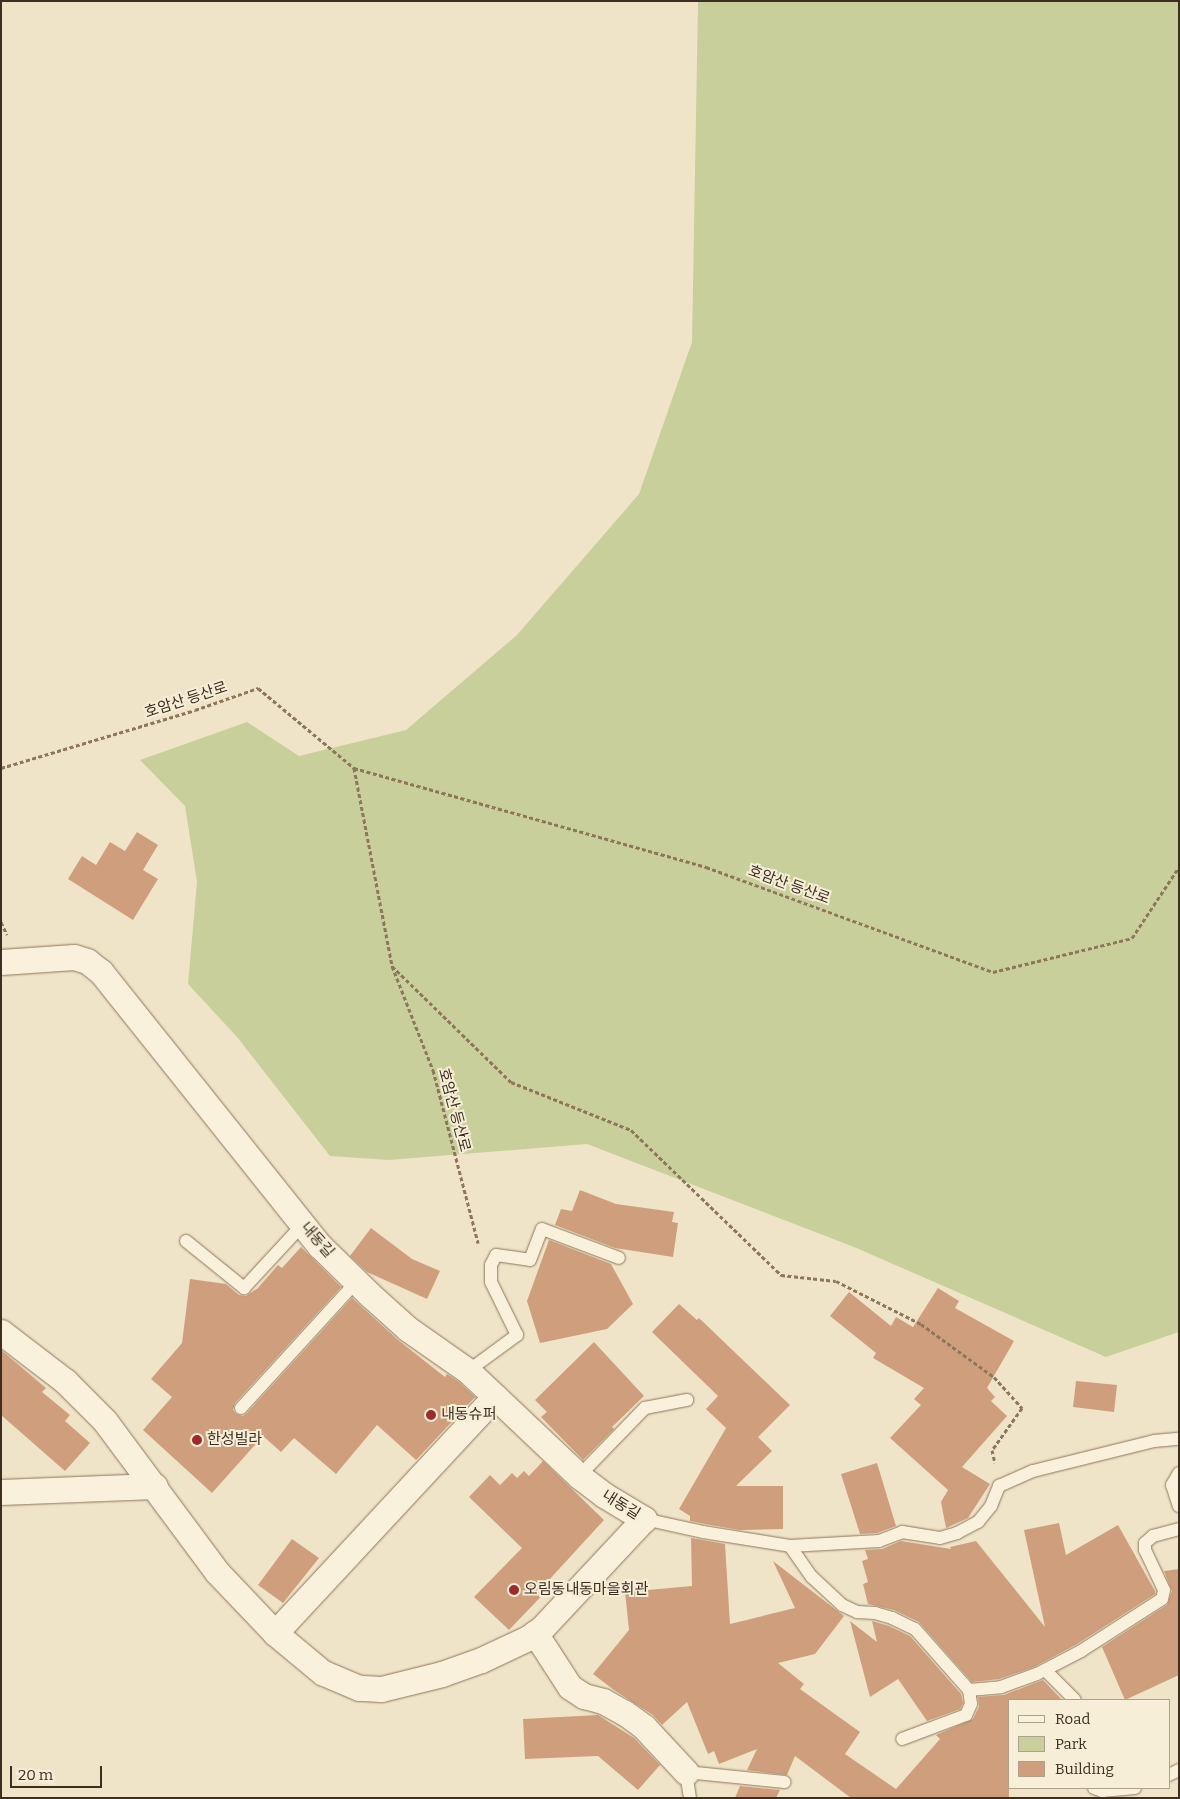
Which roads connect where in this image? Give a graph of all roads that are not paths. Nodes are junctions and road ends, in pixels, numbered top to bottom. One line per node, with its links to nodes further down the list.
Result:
1 (1, 962): 2 (street, 내동길)
2 (303, 1224): 3 (lane); 5 (street, 내동길)
3 (186, 1241)
4 (619, 1258): 7 (lane)
5 (356, 1282): 7 (street, 내동길); 10 (lane)
6 (1, 1332): 14 (street, 내동길)
7 (468, 1371): 8 (street, 내동길)
8 (495, 1396): 13 (street, 내동길); 20 (street)
9 (687, 1400): 13 (lane)
10 (241, 1408)
11 (1179, 1439): 19 (lane)
12 (1179, 1474): 16 (lane)
13 (579, 1476): 17 (street, 내동길)
14 (155, 1486): 15 (street); 20 (street, 내동길)
15 (1, 1492)
16 (1179, 1506)
17 (644, 1519): 19 (lane); 21 (street, 내동길)
18 (1179, 1529): 22 (lane)
19 (790, 1546): 23 (lane)
20 (274, 1633): 21 (street, 내동길)
21 (535, 1633): 26 (street)
22 (1045, 1670): 23 (lane); 24 (lane)
23 (969, 1690): 25 (lane)
24 (1074, 1699)
25 (902, 1739)
26 (686, 1772): 27 (lane); 30 (lane)
27 (784, 1782)
28 (1097, 1789): 29 (lane)
29 (1124, 1789)
30 (690, 1798)

